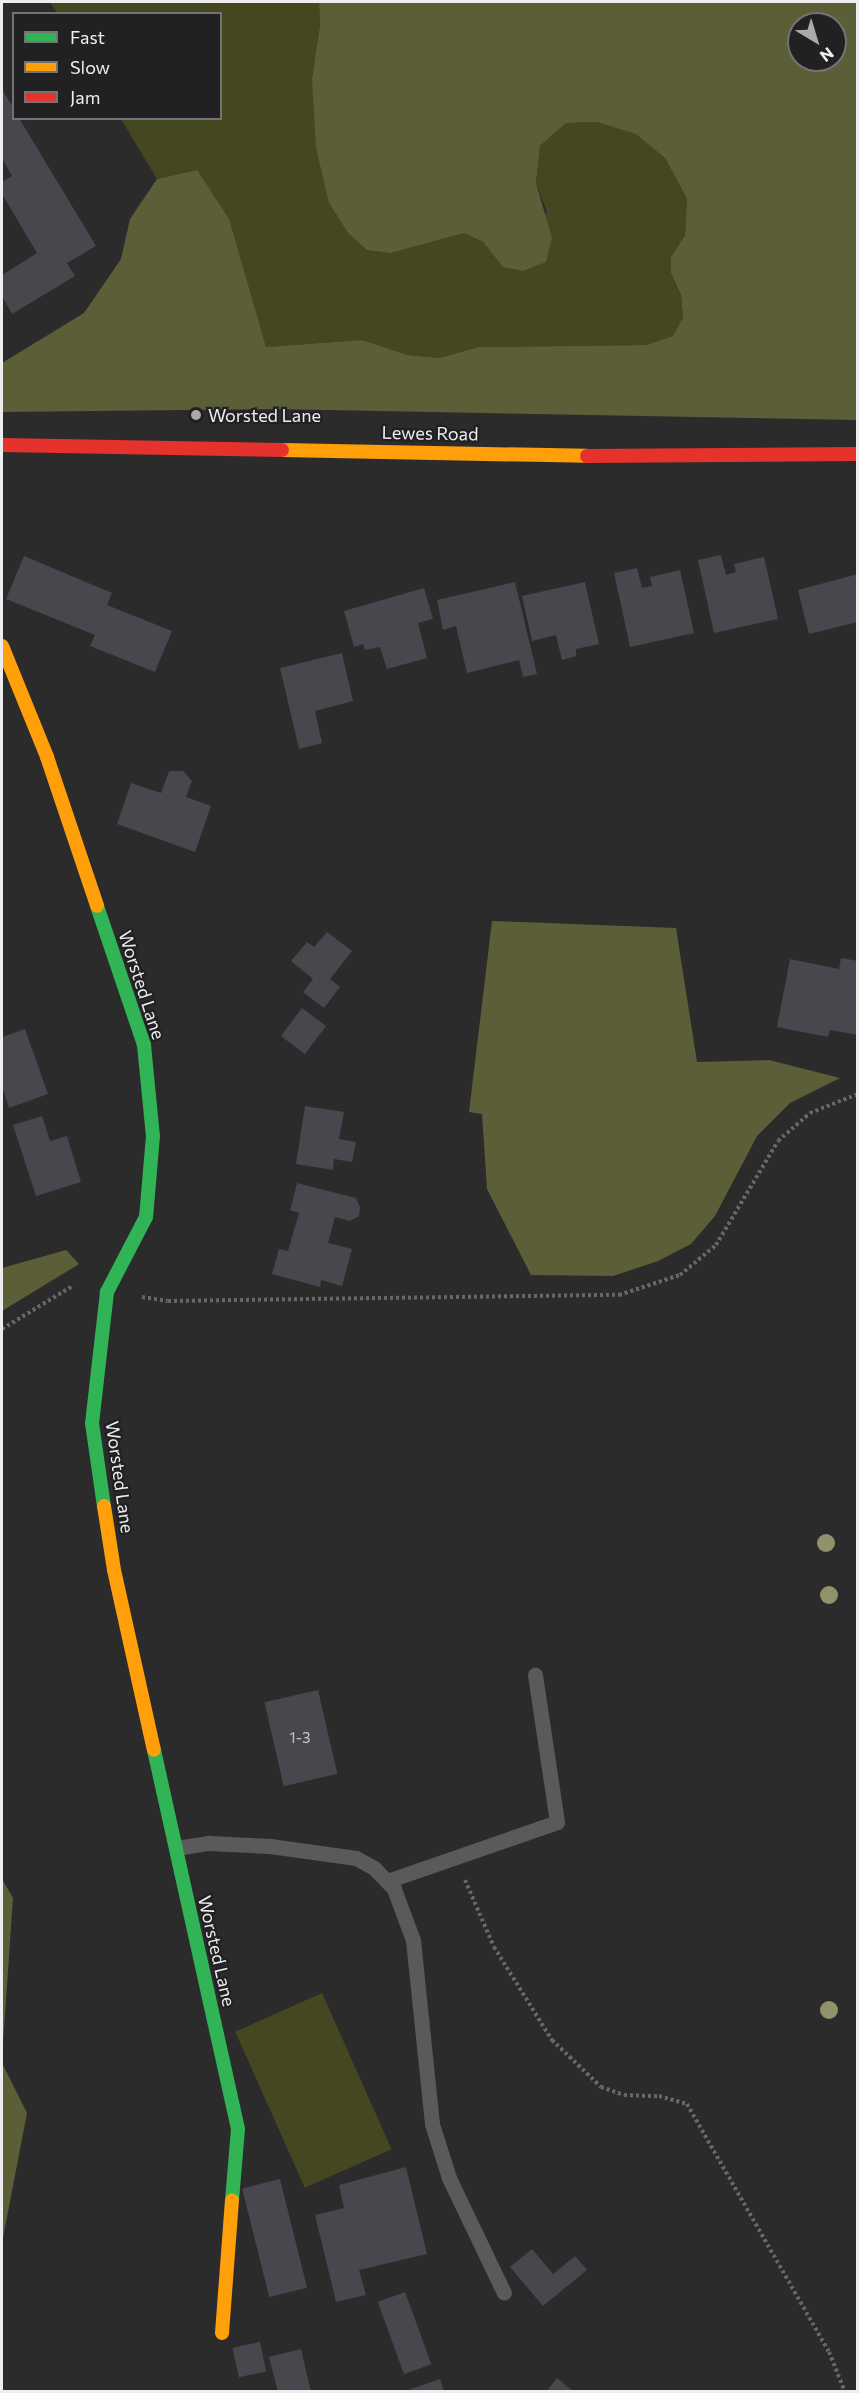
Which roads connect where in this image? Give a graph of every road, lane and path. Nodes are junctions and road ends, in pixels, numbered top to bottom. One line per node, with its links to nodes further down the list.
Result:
1 (2, 445): 2 (main road, Lewes Road)
2 (858, 454)
3 (2, 646): 5 (main road, Worsted Lane)
4 (858, 1094): 5 (path)
5 (107, 1293): 6 (path); 8 (main road, Worsted Lane)
6 (2, 1329)
7 (535, 1675): 9 (lane)
8 (176, 1848): 10 (lane); 12 (main road, Worsted Lane)
9 (454, 1857): 10 (lane); 13 (path)
10 (387, 1881): 11 (lane)
11 (504, 2293)
12 (222, 2333)
13 (845, 2391)

